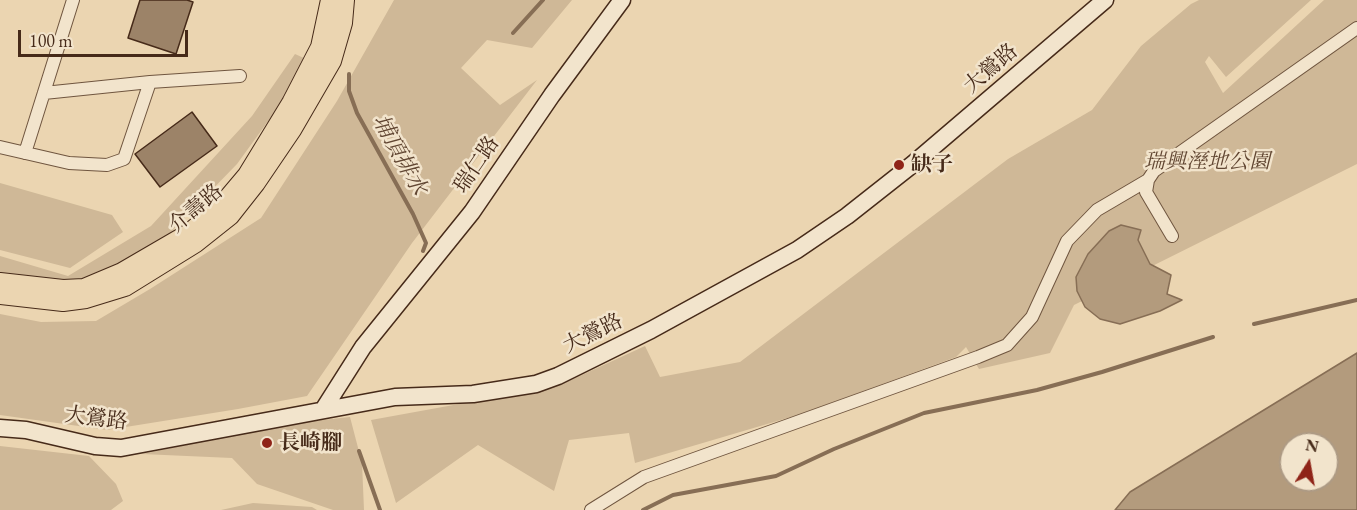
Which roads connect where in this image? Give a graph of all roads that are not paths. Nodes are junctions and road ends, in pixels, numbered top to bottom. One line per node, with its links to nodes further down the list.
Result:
1 (73, 0): 9 (street)
2 (330, 0): 14 (main road, 介壽路)
3 (345, 0): 15 (main road, 介壽路)
4 (622, 0): 16 (street, 瑞仁路)
5 (1105, 0): 16 (street, 大鶯路)
6 (1357, 28): 12 (street)
7 (240, 76): 8 (street)
8 (150, 82): 9 (street); 11 (street)
9 (44, 93): 11 (street)
10 (0, 147): 11 (street)
11 (25, 153)
12 (1148, 180): 13 (street); 18 (street)
13 (1172, 236)
14 (0, 282)
15 (0, 295)
16 (323, 410): 17 (street, 大鶯路)
17 (0, 428)
18 (591, 510)

